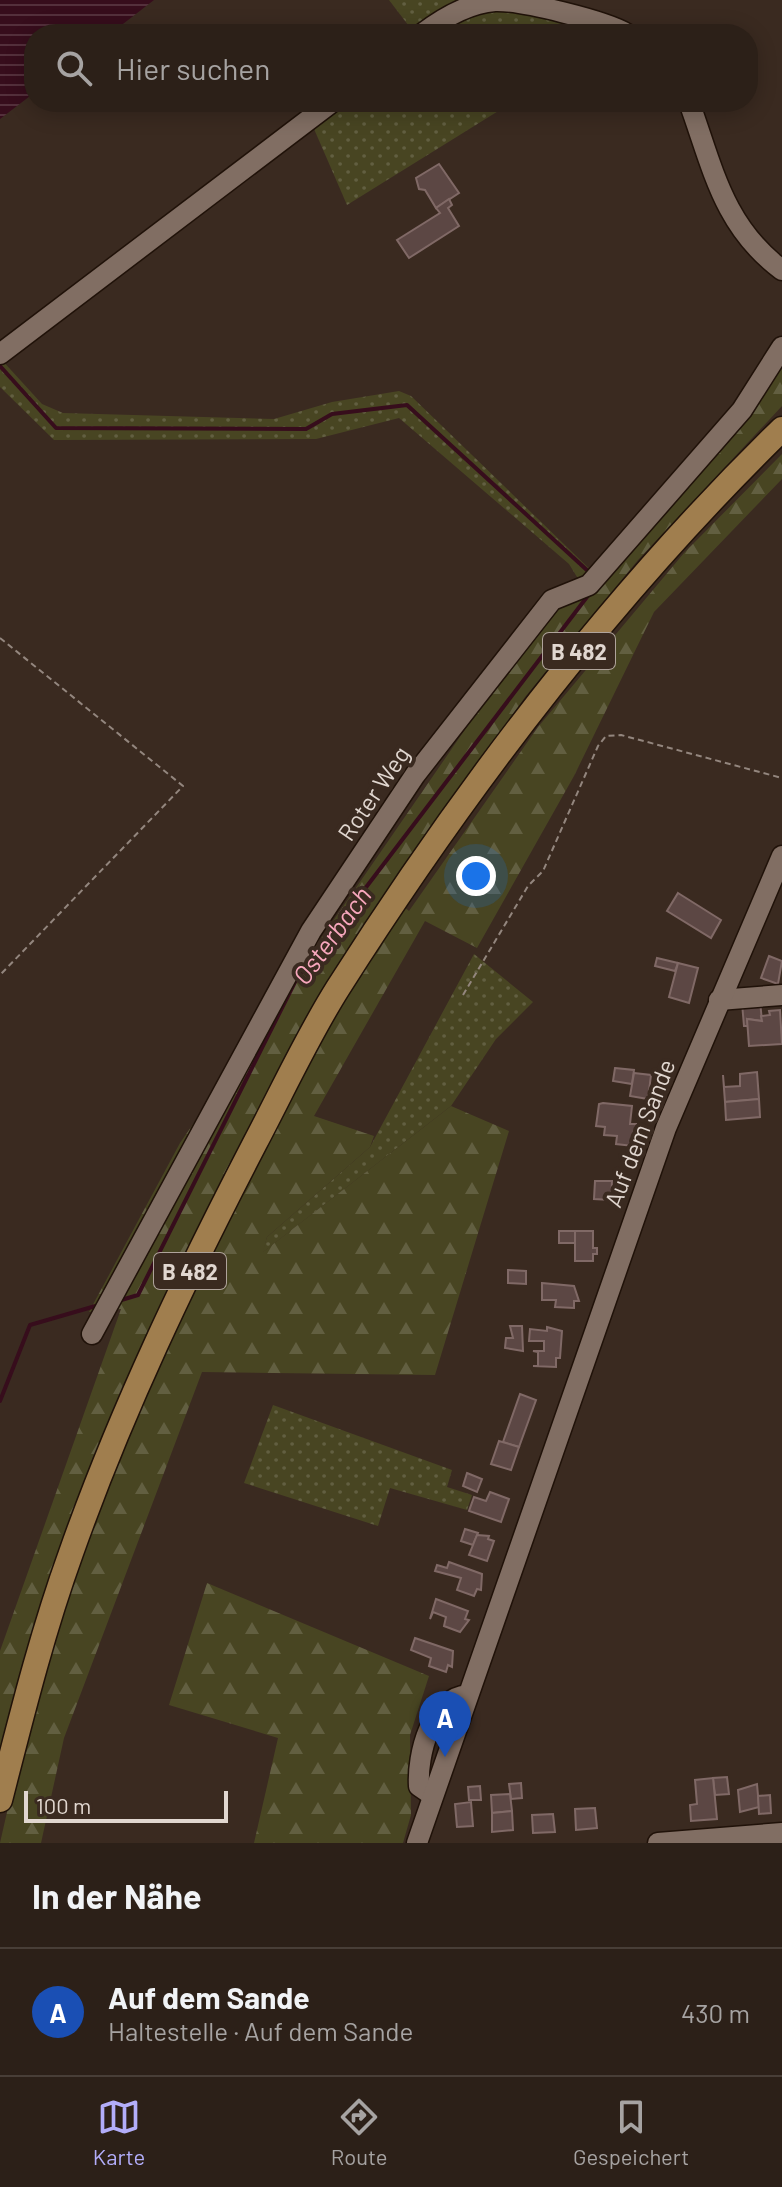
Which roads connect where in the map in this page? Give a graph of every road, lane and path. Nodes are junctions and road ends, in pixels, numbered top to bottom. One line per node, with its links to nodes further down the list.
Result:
1 (438, 24): 2 (street)
2 (597, 24)
3 (319, 112): 7 (street)
4 (692, 112): 5 (street)
5 (782, 270)
6 (782, 347): 16 (street, Roter Weg)
7 (0, 354)
8 (782, 429): 17 (main road, B 482)
9 (0, 638): 12 (path)
10 (782, 778): 13 (path)
11 (782, 856): 15 (street, Auf dem Sande)
12 (0, 975)
13 (463, 995)
14 (782, 995): 15 (street)
15 (719, 1000): 19 (street, Auf dem Sande)
16 (92, 1334)
17 (0, 1800)
18 (782, 1833): 20 (street)
19 (417, 1843)
20 (658, 1843)

